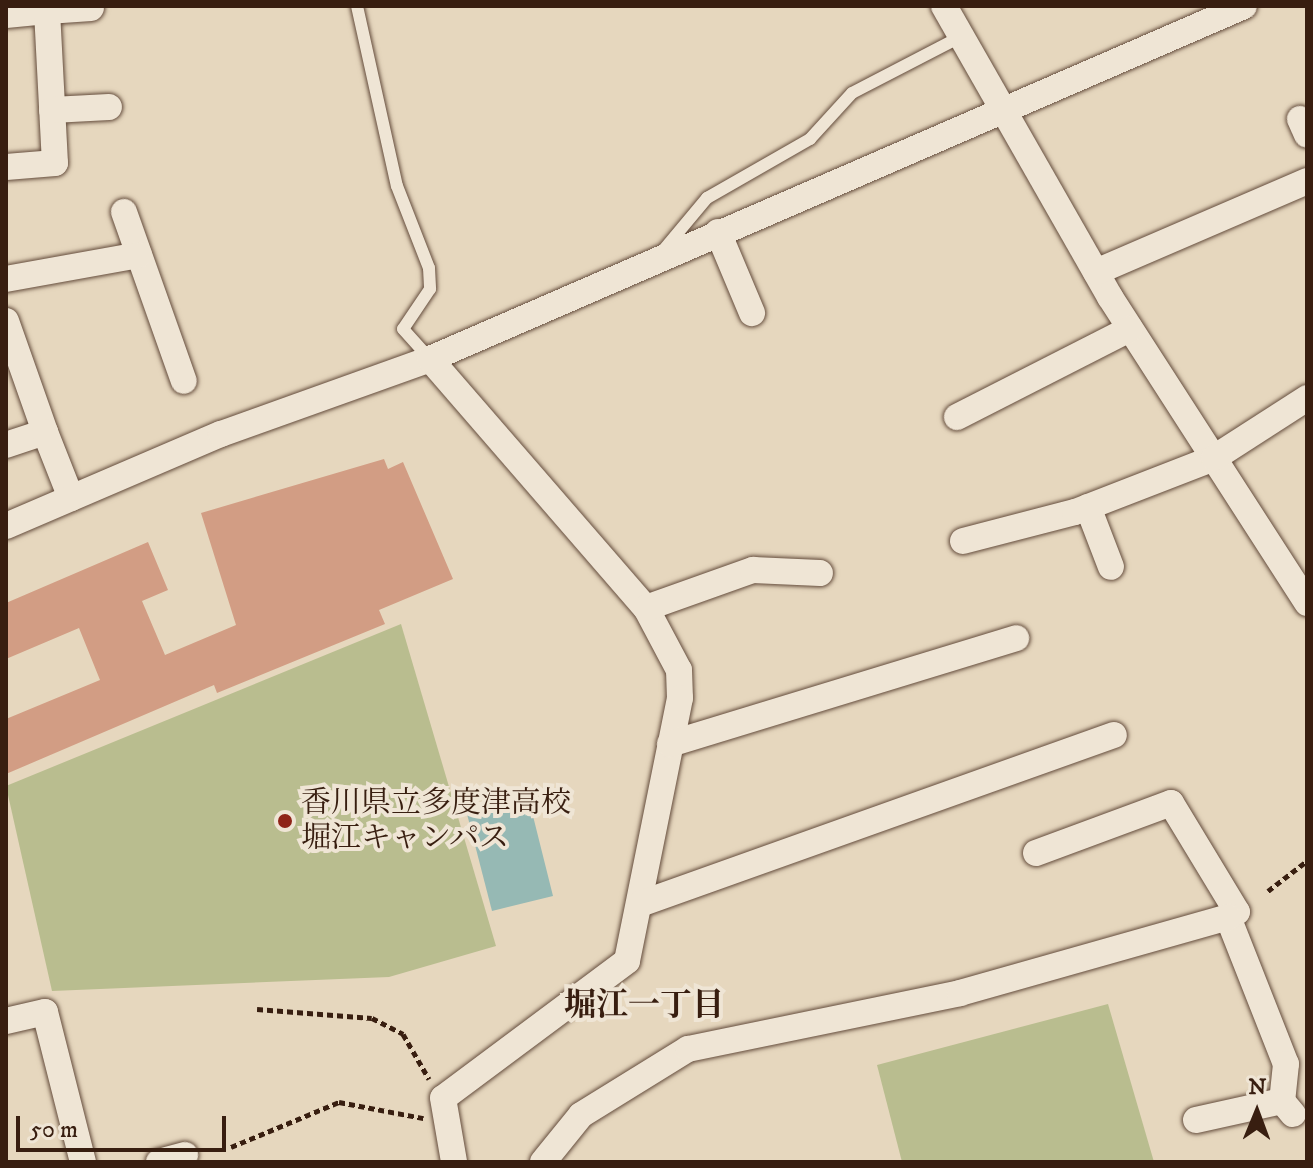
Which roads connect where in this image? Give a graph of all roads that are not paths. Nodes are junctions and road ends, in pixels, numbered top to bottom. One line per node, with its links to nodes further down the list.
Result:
1 (357, 6): 22 (lane)
2 (944, 6): 7 (street)
3 (1244, 6): 9 (street)
4 (91, 8): 5 (street)
5 (47, 11): 6 (street); 10 (street)
6 (6, 15)
7 (960, 37): 9 (street); 16 (lane)
8 (109, 107): 10 (street)
9 (998, 109): 14 (street); 17 (street)
10 (52, 110): 11 (street)
11 (6, 167)
12 (1307, 181): 17 (street)
13 (124, 212): 15 (street)
14 (718, 232): 16 (street); 19 (street)
15 (139, 255): 18 (street); 23 (street)
16 (657, 259): 22 (street)
17 (1096, 272): 21 (street)
18 (6, 279)
19 (752, 313)
20 (6, 321): 26 (street)
21 (1130, 329): 25 (street); 28 (street)
22 (430, 359): 29 (street); 36 (street)
23 (184, 381)
24 (1307, 398): 28 (street)
25 (957, 417)
26 (45, 432): 27 (street); 29 (street)
27 (6, 445)
28 (1214, 458): 30 (street); 35 (street)
29 (71, 498): 31 (street)
30 (1088, 507): 32 (street); 33 (street)
31 (6, 526)
32 (963, 541)
33 (1111, 567)
34 (820, 573): 36 (street)
35 (1307, 603)
36 (646, 608): 39 (street)
37 (1016, 638): 39 (street)
38 (1114, 735): 41 (street)
39 (670, 744): 41 (street)
40 (1036, 853): 42 (street)
41 (640, 904): 48 (street)
42 (1228, 917): 44 (street); 49 (street)
43 (6, 1021): 46 (street)
44 (1196, 1120)
45 (185, 1155): 47 (street)
46 (83, 1162)
47 (159, 1162)
48 (454, 1162)
49 (543, 1162)

